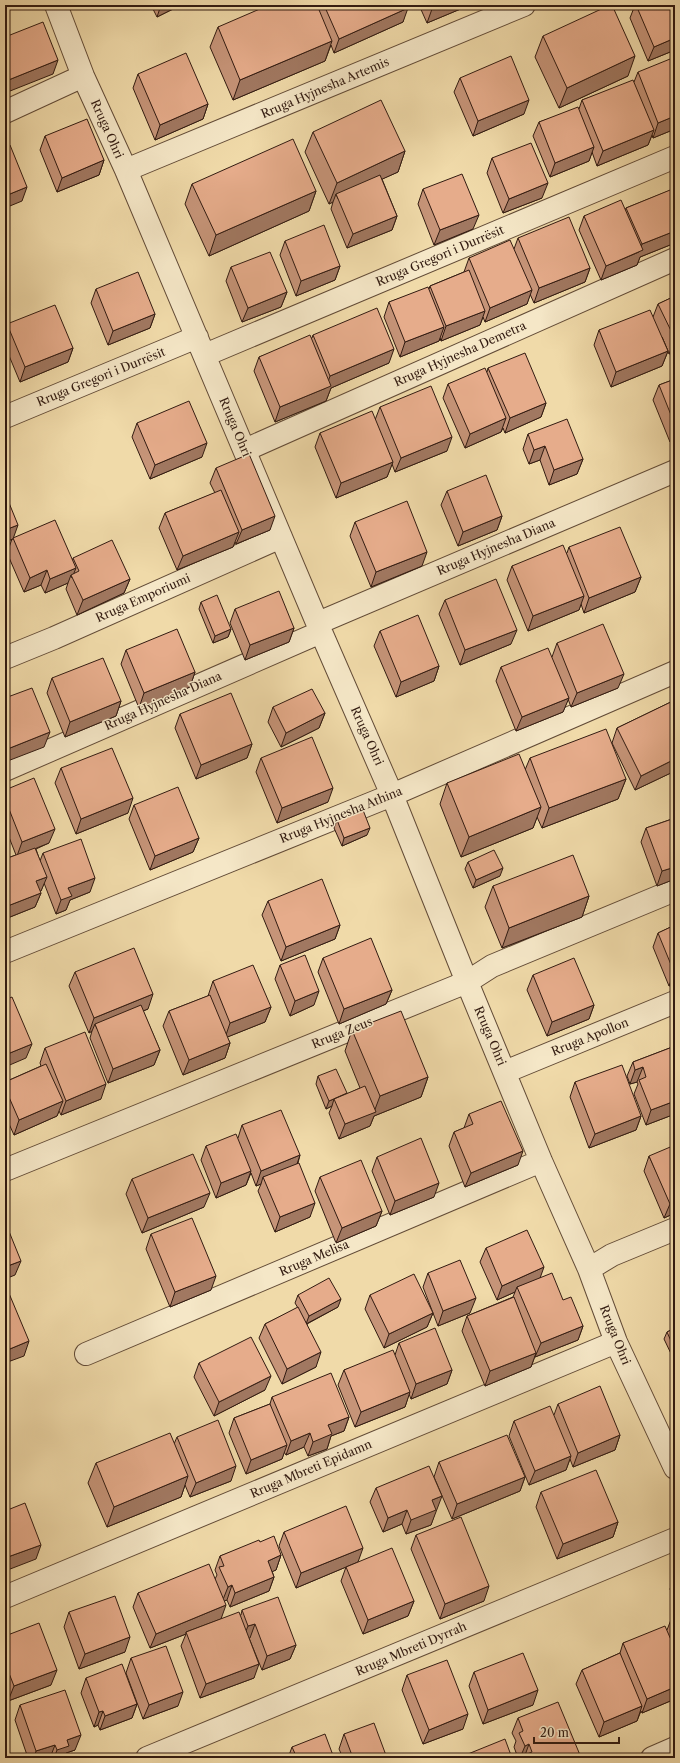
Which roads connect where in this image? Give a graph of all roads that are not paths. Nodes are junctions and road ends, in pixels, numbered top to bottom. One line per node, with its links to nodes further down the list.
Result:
1 (56, 5): 3 (street, Rruga Ohri)
2 (524, 5): 6 (street, Rruga Hyjnesha Artemis)
3 (83, 76): 4 (street); 6 (street, Rruga Ohri)
4 (5, 112)
5 (675, 157): 8 (street, Rruga Gregori i Durrësit)
6 (126, 170): 8 (street, Rruga Ohri)
7 (675, 259): 10 (street, Rruga Hyjnesha Demetra)
8 (201, 346): 9 (street, Rruga Gregori i Durrësit); 10 (street, Rruga Ohri)
9 (5, 417)
10 (245, 450): 12 (street, Rruga Ohri)
11 (675, 471): 13 (street, Rruga Hyjnesha Diana)
12 (281, 537): 13 (street, Rruga Ohri); 14 (street, Rruga Emporiumi)
13 (319, 627): 16 (street, Rruga Hyjnesha Diana); 17 (street, Rruga Ohri)
14 (5, 658)
15 (675, 672): 17 (street, Rruga Hyjnesha Athina)
16 (5, 770)
17 (392, 795): 19 (street, Rruga Hyjnesha Athina); 20 (street, Rruga Ohri)
18 (675, 890): 20 (street, Rruga Zeus)
19 (5, 952)
20 (467, 982): 22 (street, Rruga Ohri); 24 (street, Rruga Zeus)
21 (675, 1002): 22 (street, Rruga Apollon)
22 (505, 1072): 23 (street, Rruga Ohri)
23 (541, 1161): 26 (street, Rruga Ohri); 28 (street, Rruga Melisa)
24 (5, 1170)
25 (675, 1229): 26 (street)
26 (589, 1269): 27 (street, Rruga Ohri)
27 (616, 1342): 29 (street, Rruga Ohri); 32 (street, Rruga Mbreti Epidamn)
28 (86, 1354)
29 (666, 1427): 30 (street, Rruga Ohri)
30 (675, 1468)
31 (675, 1539): 34 (street, Rruga Mbreti Dyrrah)
32 (5, 1597)
33 (675, 1748): 35 (street)
34 (147, 1758)
35 (652, 1758)

